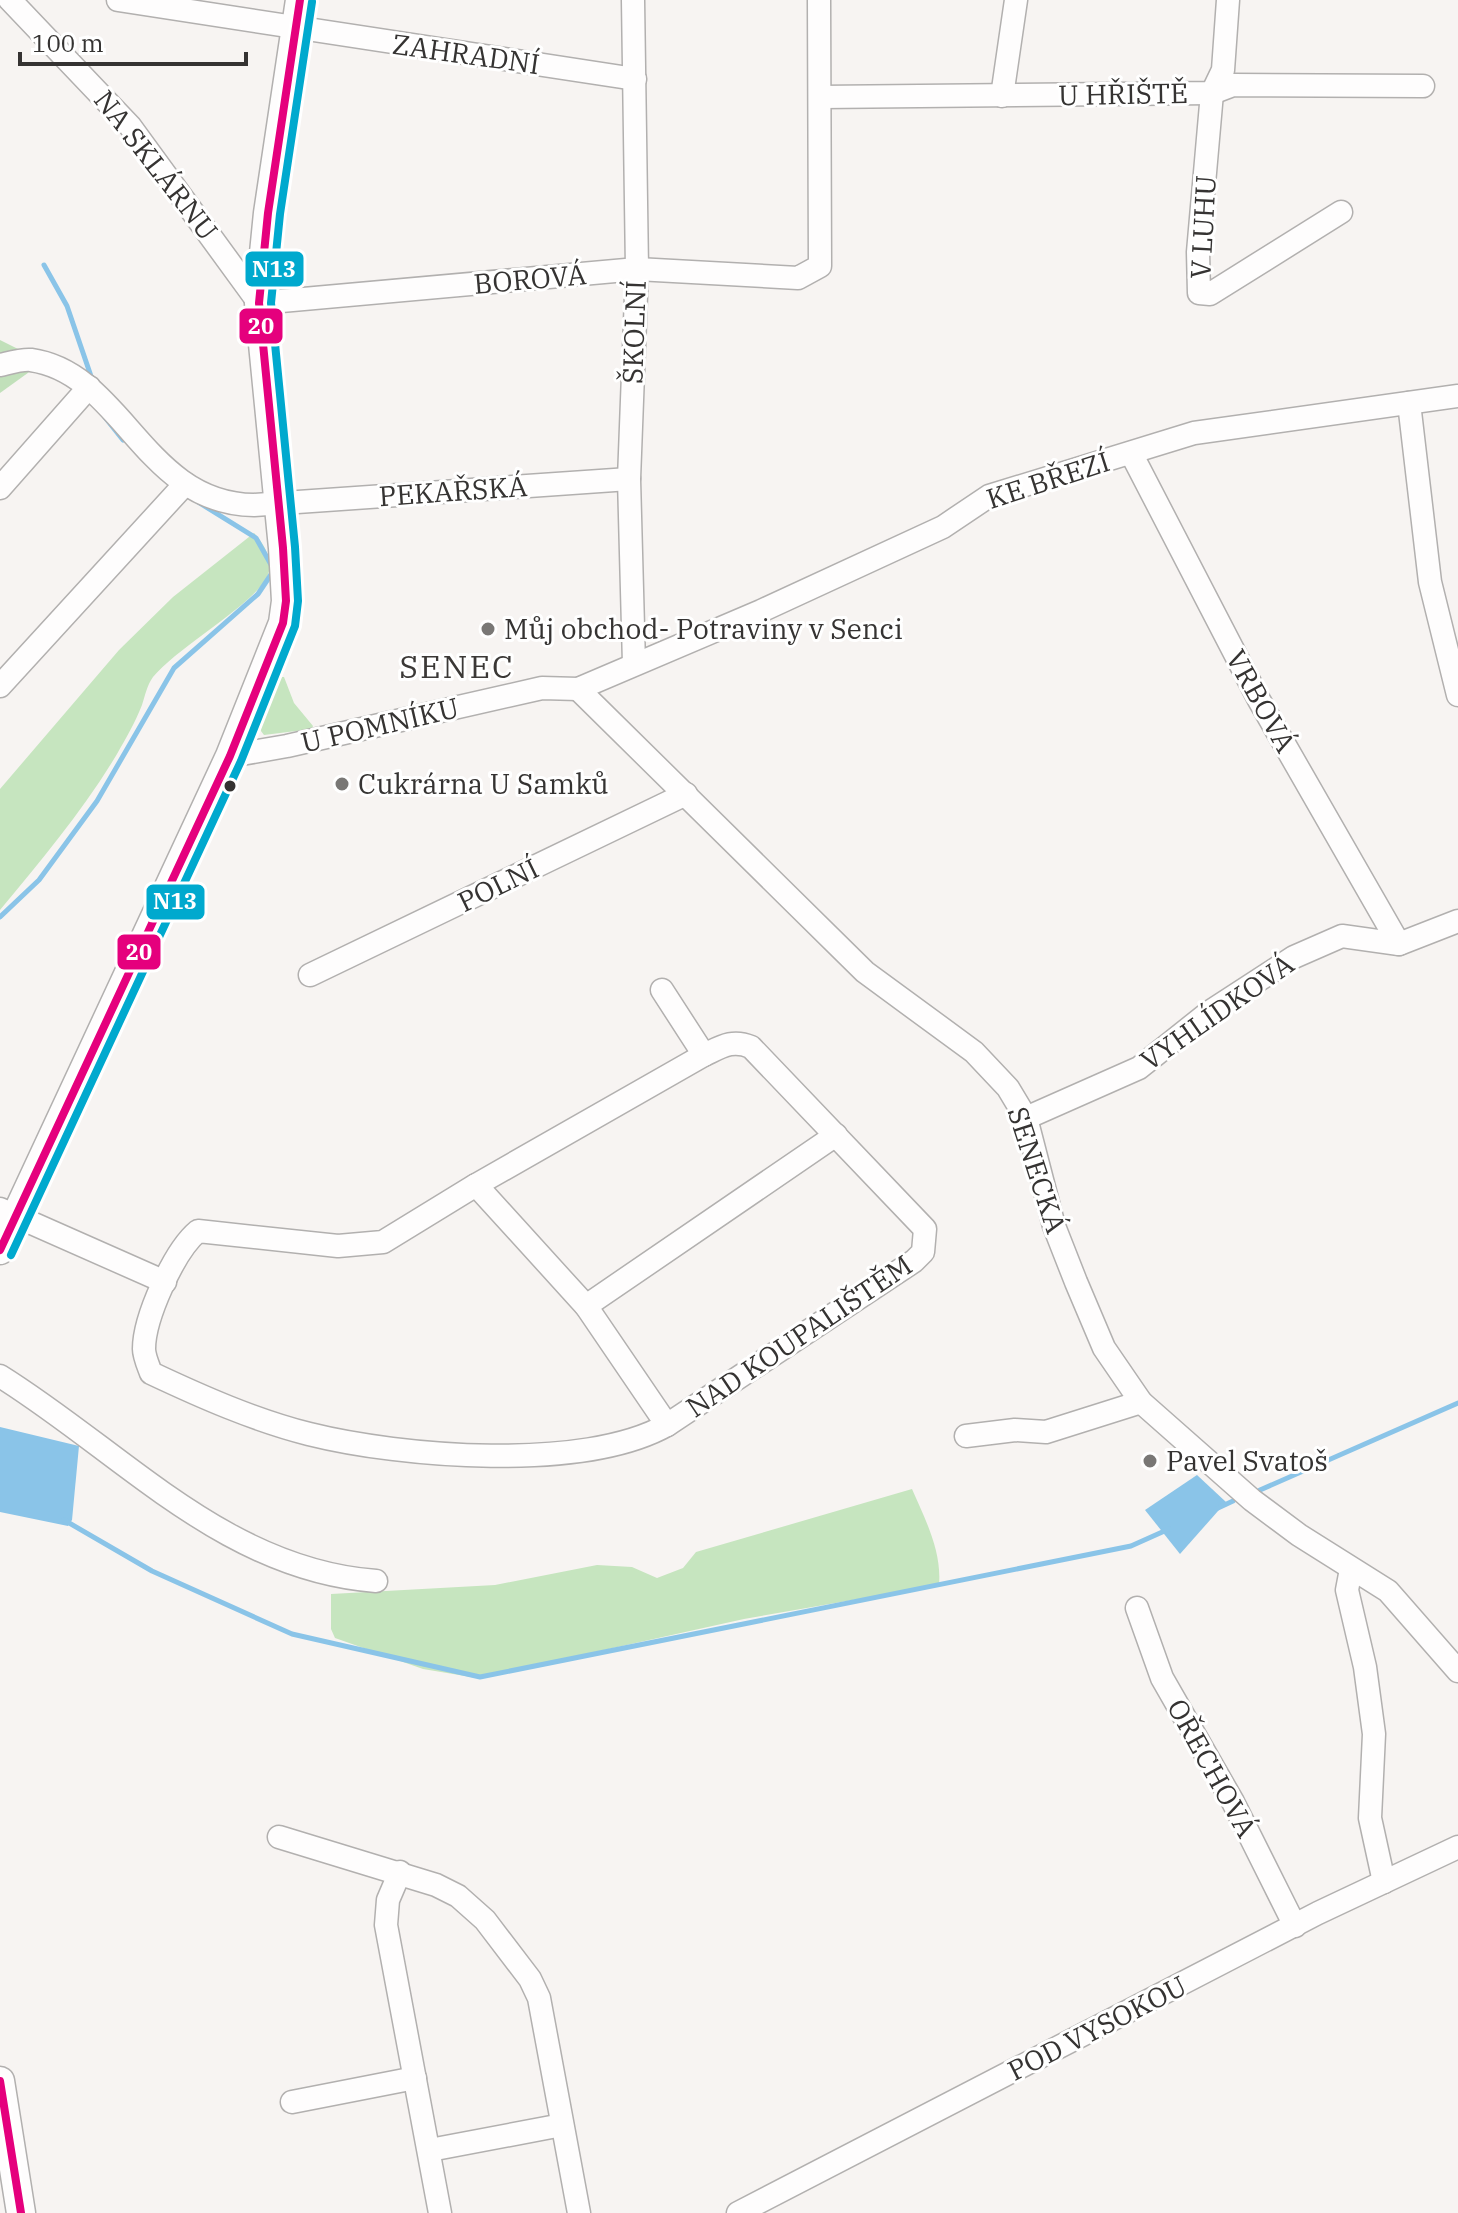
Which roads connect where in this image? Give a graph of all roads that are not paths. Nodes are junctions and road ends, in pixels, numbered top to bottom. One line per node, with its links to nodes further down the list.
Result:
1 (10, 0): 17 (street, NA SKLÁRNU)
2 (118, 0): 8 (street, ZAHRADNÍ)
3 (300, 0): 9 (main road)
4 (633, 0): 10 (street, ŠKOLNÍ)
5 (819, 0): 14 (street)
6 (1016, 0): 13 (street)
7 (1228, 0): 12 (street, V LUHU)
8 (154, 3): 9 (street, ZAHRADNÍ)
9 (296, 28): 10 (street, ZAHRADNÍ); 17 (main road)
10 (635, 79): 16 (street, ŠKOLNÍ)
11 (1423, 86): 12 (street, U HŘIŠTĚ)
12 (1212, 93): 13 (street, U HŘIŠTĚ); 15 (street, V LUHU)
13 (1002, 96): 14 (street, U HŘIŠTĚ)
14 (821, 97): 16 (street, BOROVÁ)
15 (1341, 212)
16 (637, 269): 17 (street, BOROVÁ); 23 (street, ŠKOLNÍ)
17 (259, 303): 26 (main road)
18 (0, 365): 19 (street)
19 (89, 387): 24 (street, PEKAŘSKÁ); 25 (street)
20 (1458, 396): 21 (street, KE BŘEZÍ)
21 (1409, 403): 22 (street, KE BŘEZÍ); 30 (street)
22 (1131, 453): 27 (street, KE BŘEZÍ); 34 (street, VRBOVÁ)
23 (629, 479): 26 (street, PEKAŘSKÁ); 27 (street, ŠKOLNÍ)
24 (185, 484): 26 (street, PEKAŘSKÁ); 28 (street)
25 (0, 488)
26 (278, 504): 31 (main road)
27 (634, 664): 29 (street, KE BŘEZÍ)
28 (0, 686)
29 (578, 689): 31 (street, U POMNÍKU); 32 (street, SENECKÁ)
30 (1458, 695)
31 (230, 756): 41 (main road)
32 (686, 794): 35 (street, POLNÍ); 38 (street, SENECKÁ)
33 (1458, 921): 34 (street, VYHLÍDKOVÁ)
34 (1399, 944): 38 (street, VYHLÍDKOVÁ)
35 (310, 975)
36 (662, 990): 37 (street)
37 (704, 1055): 39 (street, NAD KOUPALIŠTĚM); 40 (street, NAD KOUPALIŠTĚM)
38 (1026, 1118): 46 (street, SENECKÁ)
39 (836, 1135): 44 (street); 47 (street, NAD KOUPALIŠTĚM)
40 (476, 1185): 43 (street, NAD KOUPALIŠTĚM); 44 (street, NAD KOUPALIŠTĚM)
41 (8, 1214): 42 (main road); 43 (street)
42 (0, 1250)
43 (165, 1282): 47 (street, NAD KOUPALIŠTĚM)
44 (586, 1306): 47 (street, NAD KOUPALIŠTĚM)
45 (0, 1376): 50 (street)
46 (1141, 1402): 48 (street); 49 (street, SENECKÁ)
47 (667, 1425)
48 (966, 1436)
49 (1351, 1569): 52 (street, SENECKÁ); 56 (street)
50 (376, 1581)
51 (1137, 1608): 57 (street, OŘECHOVÁ)
52 (1458, 1671)
53 (279, 1837): 55 (street)
54 (1458, 1847): 56 (street, POD VYSOKOU)
55 (400, 1872): 58 (street); 61 (street)
56 (1384, 1882): 57 (street, POD VYSOKOU)
57 (1295, 1926): 66 (street, POD VYSOKOU)
58 (415, 2078): 60 (street); 62 (street)
59 (0, 2081): 63 (main road)
60 (292, 2102)
61 (562, 2125): 62 (street); 65 (street)
62 (430, 2150): 64 (street)
63 (13, 2199)
64 (440, 2213)
65 (579, 2213)
66 (738, 2213)

